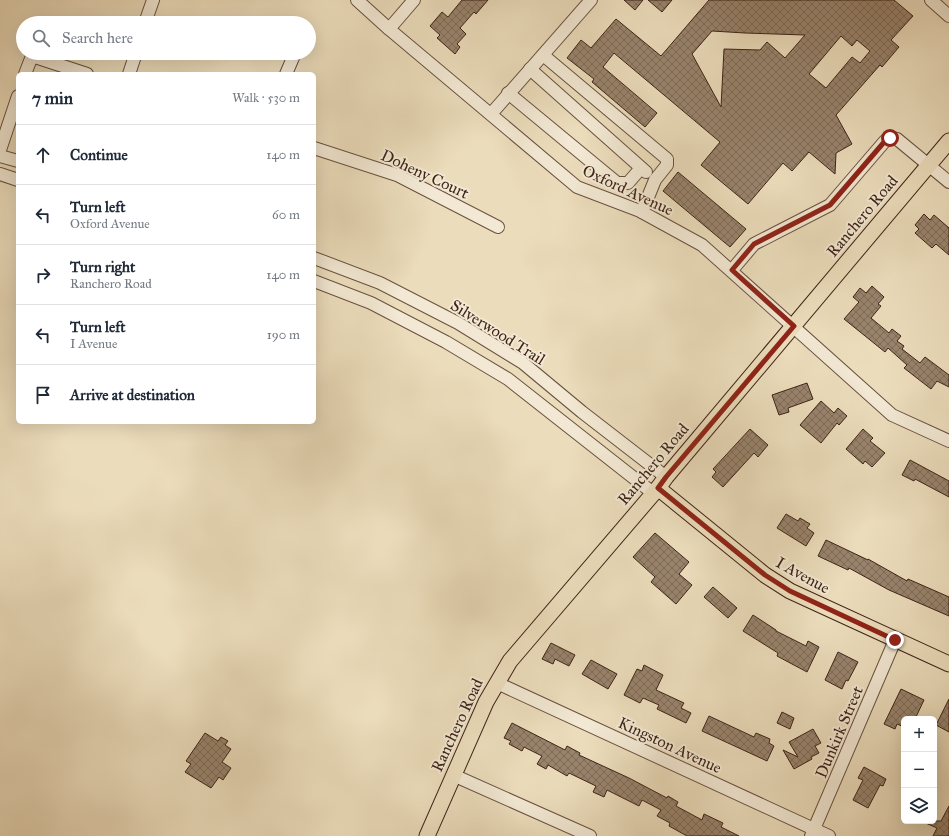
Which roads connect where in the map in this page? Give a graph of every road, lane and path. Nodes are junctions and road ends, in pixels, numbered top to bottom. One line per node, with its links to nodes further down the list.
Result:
1 (153, 0): 6 (street)
2 (357, 0): 8 (street, Oxford Avenue)
3 (414, 0): 8 (street)
4 (591, 0): 9 (street)
5 (931, 0): 7 (street)
6 (147, 16)
7 (949, 16)
8 (389, 29): 21 (street, Oxford Avenue)
9 (543, 55): 14 (street); 30 (street)
10 (30, 60): 15 (street)
11 (44, 60): 16 (street)
12 (134, 60): 17 (street)
13 (292, 60): 18 (street)
14 (530, 69): 19 (street); 28 (street)
15 (26, 72)
16 (82, 72)
17 (130, 72)
18 (287, 72)
19 (508, 93): 21 (street); 28 (street)
20 (16, 102): 24 (street)
21 (490, 114): 33 (street, Oxford Avenue)
22 (949, 141): 27 (main road, Ranchero Road)
23 (316, 149): 34 (street, Doheny Court)
24 (0, 150)
25 (0, 156): 26 (street)
26 (16, 160)
27 (929, 165): 32 (street); 36 (street); 38 (main road, Ranchero Road)
28 (641, 168): 30 (street)
29 (0, 174): 31 (street)
30 (658, 176): 33 (street)
31 (16, 179)
32 (949, 182)
33 (642, 212): 36 (street, Oxford Avenue)
34 (498, 227)
35 (316, 259): 40 (street, Silverwood Trail)
36 (732, 270): 38 (street, Oxford Avenue)
37 (316, 282): 40 (street)
38 (794, 326): 39 (street, Oxford Avenue); 40 (main road, Ranchero Road)
39 (949, 441)
40 (659, 486): 41 (main road, I Avenue); 43 (main road, Ranchero Road)
41 (895, 640): 42 (main road, I Avenue); 45 (street, Dunkirk Street)
42 (949, 664)
43 (497, 682): 44 (main road, Ranchero Road); 45 (street, Kingston Avenue)
44 (453, 775): 46 (main road, Ranchero Road); 47 (street)
45 (812, 833): 48 (street, Kingston Avenue)
46 (427, 836)
47 (590, 836)
48 (829, 836)

